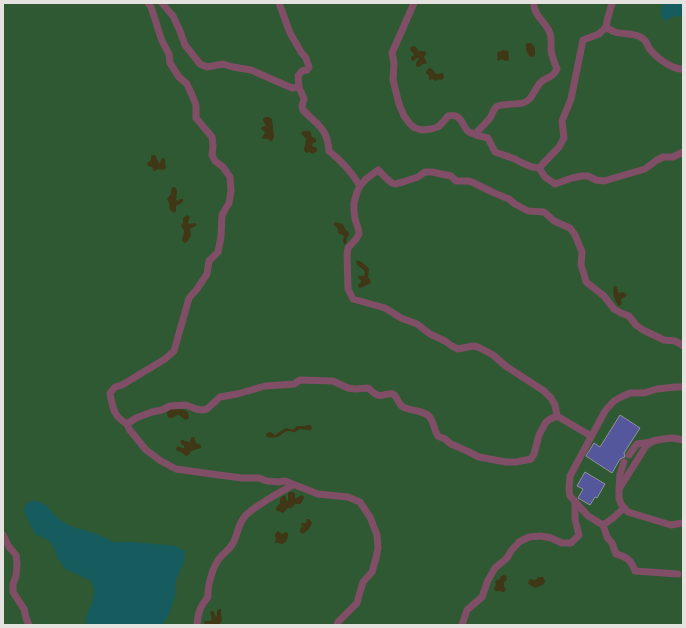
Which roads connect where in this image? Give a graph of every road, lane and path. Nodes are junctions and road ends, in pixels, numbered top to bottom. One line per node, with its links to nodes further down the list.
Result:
1 (148, 3): 17 (lane)
2 (162, 3): 9 (lane)
3 (279, 3): 9 (lane)
4 (414, 3): 10 (lane)
5 (534, 3): 10 (lane)
6 (612, 3): 7 (lane)
7 (606, 27): 8 (lane); 12 (lane)
8 (683, 69)
9 (299, 87): 13 (lane)
10 (475, 134): 12 (lane)
11 (683, 152): 12 (lane)
12 (539, 168)
13 (360, 186): 14 (lane); 16 (lane)
14 (683, 346)
15 (683, 387): 18 (lane)
16 (557, 416): 17 (lane); 18 (lane)
17 (127, 424): 21 (lane)
18 (591, 436): 23 (lane)
19 (683, 440): 20 (lane)
20 (653, 441): 22 (lane); 22 (lane)
21 (292, 485): 30 (lane); 31 (lane)
22 (619, 489): 24 (lane)
23 (575, 501): 26 (lane); 32 (lane)
24 (624, 508): 25 (lane); 26 (lane)
25 (683, 523)
26 (603, 525): 28 (lane)
27 (3, 535): 29 (lane)
28 (678, 574)
29 (29, 625)
30 (197, 625)
31 (337, 625)
32 (462, 625)

